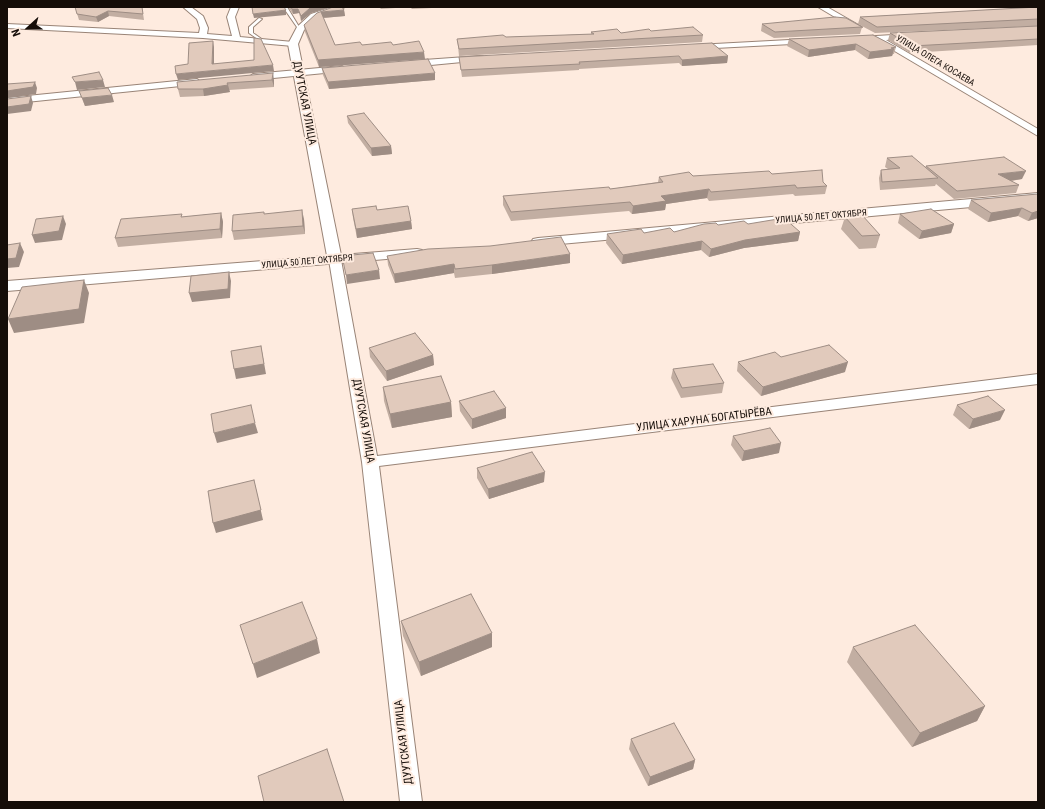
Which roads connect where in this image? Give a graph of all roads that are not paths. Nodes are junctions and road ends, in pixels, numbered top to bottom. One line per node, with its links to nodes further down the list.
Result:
1 (187, 7): 9 (street)
2 (235, 7): 12 (street)
3 (285, 7): 8 (lane)
4 (341, 7): 8 (street)
5 (822, 7): 11 (street, УЛИЦА ОЛЕГА КОСАЕВА)
6 (260, 19): 14 (lane)
7 (7, 26): 9 (street)
8 (300, 29): 16 (street)
9 (203, 36): 12 (street)
10 (915, 36): 11 (street)
11 (877, 38): 13 (street); 25 (street, УЛИЦА ОЛЕГА КОСАЕВА)
12 (237, 39): 14 (street)
13 (853, 39)
14 (262, 41): 16 (street)
15 (813, 41): 17 (street)
16 (293, 44): 21 (street, ДУУТСКАЯ УЛИЦА)
17 (687, 47)
18 (488, 58): 19 (street)
19 (401, 64)
20 (354, 68): 21 (street)
21 (298, 72): 22 (street); 29 (street, ДУУТСКАЯ УЛИЦА)
22 (243, 78)
23 (204, 82): 24 (street)
24 (7, 101)
25 (1038, 133)
26 (1038, 197): 27 (street, УЛИЦА 50 ЛЕТ ОКТЯБРЯ)
27 (524, 243)
28 (430, 252): 29 (street, УЛИЦА 50 ЛЕТ ОКТЯБРЯ)
29 (335, 260): 30 (street, УЛИЦА 50 ЛЕТ ОКТЯБРЯ); 32 (street, ДУУТСКАЯ УЛИЦА)
30 (7, 286)
31 (1038, 379): 32 (street, УЛИЦА ХАРУНА БОГАТЫРЁВА)
32 (370, 462): 33 (street, ДУУТСКАЯ УЛИЦА)
33 (411, 802)

